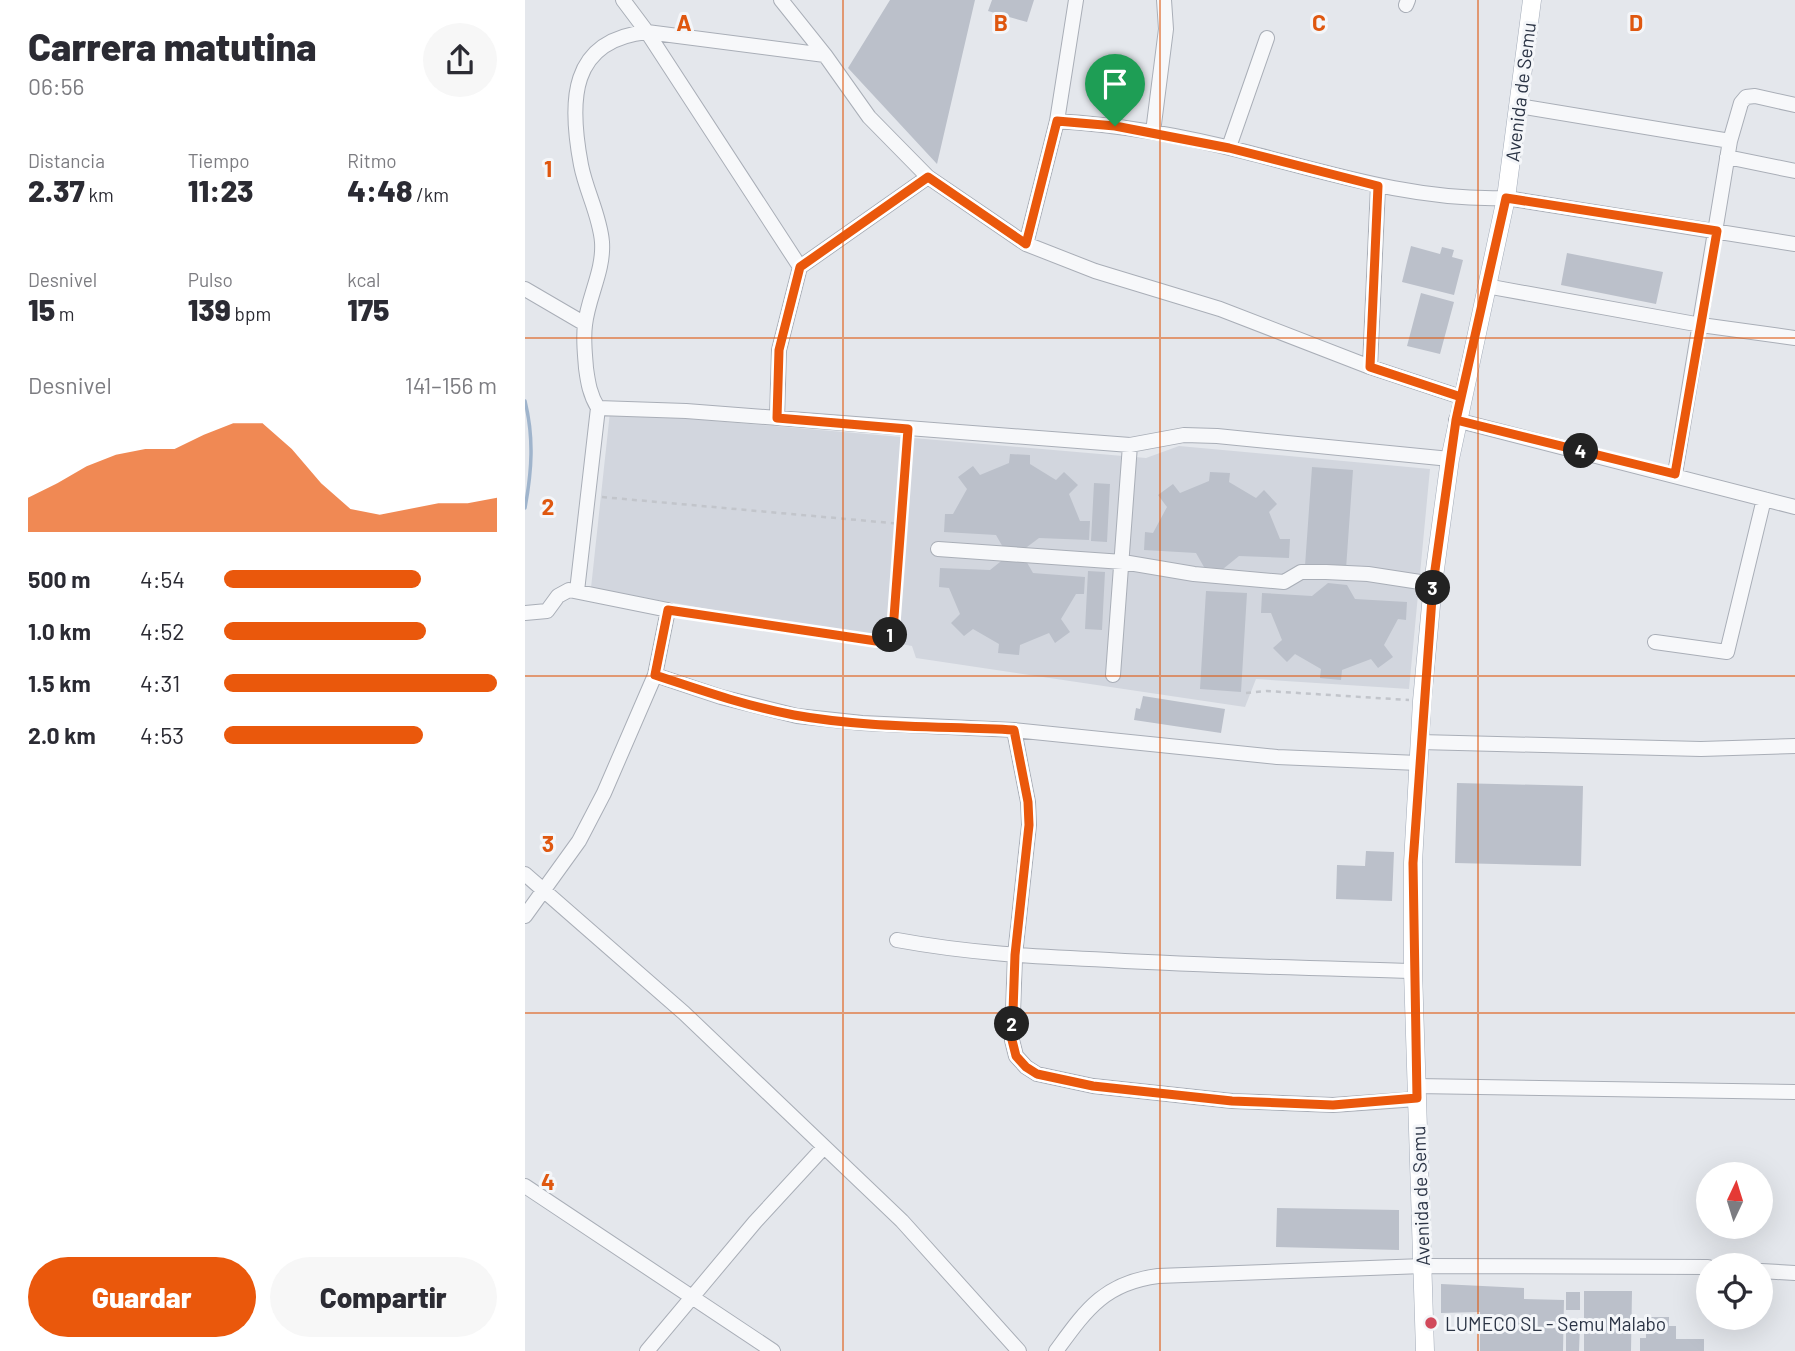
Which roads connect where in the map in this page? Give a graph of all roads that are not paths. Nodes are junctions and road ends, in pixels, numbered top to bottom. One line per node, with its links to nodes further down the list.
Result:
1 (623, 0): 6 (street)
2 (781, 0): 8 (street)
3 (1076, 0): 11 (street)
4 (1164, 0): 12 (street)
5 (1532, 0): 10 (main road, Avenida de Semu)
6 (647, 32): 8 (street); 23 (street); 26 (street)
7 (1267, 38): 14 (street)
8 (825, 55): 17 (street)
9 (1795, 105): 13 (street)
10 (1519, 107): 13 (street); 19 (main road, Avenida de Semu)
11 (1057, 121): 12 (street); 22 (street)
12 (1153, 132): 14 (street)
13 (1730, 141): 15 (street)
14 (1229, 148): 18 (street)
15 (1727, 157): 16 (street); 20 (street)
16 (1795, 171)
17 (928, 177): 22 (street); 23 (street)
18 (1378, 186): 19 (street); 29 (street)
19 (1506, 198): 20 (street); 24 (main road, Avenida de Semu)
20 (1717, 231): 21 (street); 27 (street)
21 (1795, 243)
22 (1026, 244): 29 (street)
23 (800, 267): 32 (street)
24 (1486, 286): 27 (street); 30 (main road, Avenida de Semu)
25 (525, 289): 26 (street)
26 (585, 324): 31 (street)
27 (1700, 325): 28 (street); 36 (street)
28 (1795, 338)
29 (1370, 367): 30 (street)
30 (1461, 397): 33 (main road, Avenida de Semu)
31 (598, 408): 32 (street); 42 (street)
32 (777, 418): 34 (street)
33 (1456, 420): 35 (main road, Avenida de Semu); 36 (street)
34 (1130, 444): 35 (street); 40 (street)
35 (1450, 458): 41 (main road, Avenida de Semu)
36 (1675, 474): 37 (street)
37 (1764, 499): 38 (street); 44 (street)
38 (1795, 507)
39 (938, 549): 40 (street)
40 (1123, 562): 41 (street); 46 (street)
41 (1433, 584): 48 (main road, Avenida de Semu)
42 (577, 591): 43 (street); 45 (street)
43 (525, 613)
44 (1655, 642)
45 (655, 675): 47 (street); 52 (street)
46 (1114, 675)
47 (1014, 730): 50 (street); 55 (street)
48 (1420, 742): 49 (street); 50 (main road, Avenida de Semu)
49 (1795, 746)
50 (1418, 764): 56 (main road, Avenida de Semu)
51 (525, 874): 52 (street)
52 (543, 889): 53 (street); 59 (street)
53 (525, 916)
54 (897, 940): 55 (street)
55 (1015, 955): 56 (street); 57 (street)
56 (1413, 971): 57 (main road, Avenida de Semu)
57 (1417, 1092): 58 (street); 61 (main road, Avenida de Semu)
58 (1795, 1092)
59 (824, 1147): 65 (street); 68 (street)
60 (525, 1186): 65 (street)
61 (1423, 1266): 62 (street); 69 (street); 70 (main road, Avenida de Semu)
62 (1696, 1267)
63 (1773, 1272): 64 (street)
64 (1795, 1273)
65 (692, 1297): 66 (street); 67 (street)
66 (647, 1351)
67 (773, 1351)
68 (1019, 1351)
69 (1056, 1351)
70 (1425, 1351)

